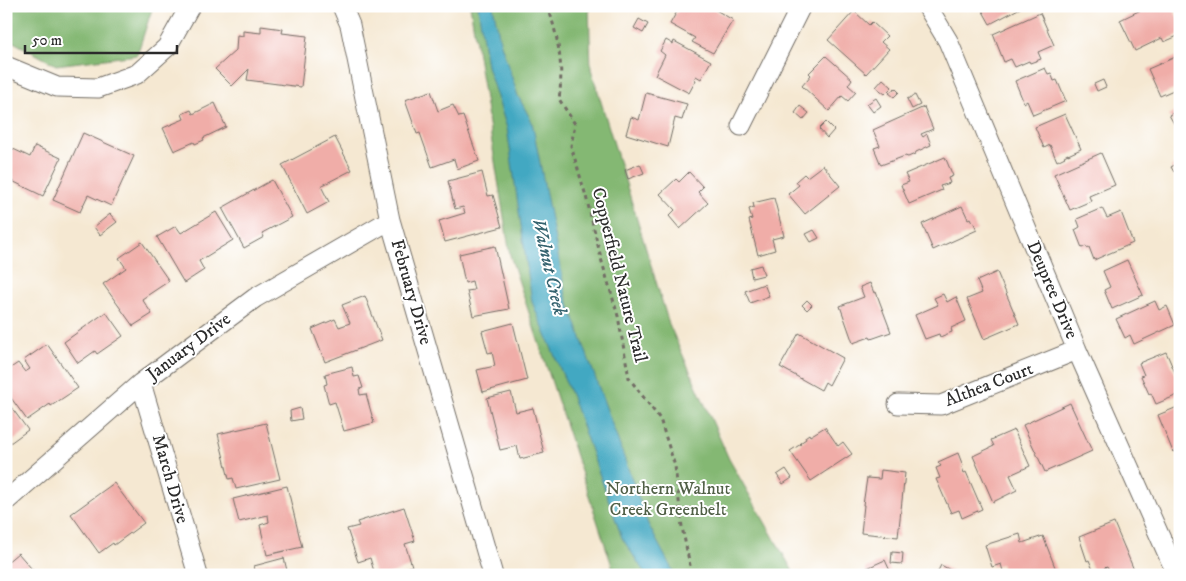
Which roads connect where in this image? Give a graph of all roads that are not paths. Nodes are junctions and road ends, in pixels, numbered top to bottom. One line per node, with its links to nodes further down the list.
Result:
1 (190, 6): 5 (street)
2 (342, 6): 7 (street, February Drive)
3 (801, 6): 6 (street)
4 (927, 6): 8 (street, Deupree Drive)
5 (6, 66)
6 (741, 126)
7 (390, 220): 9 (street, January Drive); 13 (street, February Drive)
8 (1077, 350): 10 (street, Althea Court); 14 (street, Deupree Drive)
9 (142, 383): 11 (street, January Drive); 12 (street, March Drive)
10 (898, 404)
11 (6, 501)
12 (198, 575)
13 (493, 575)
14 (1177, 575)

